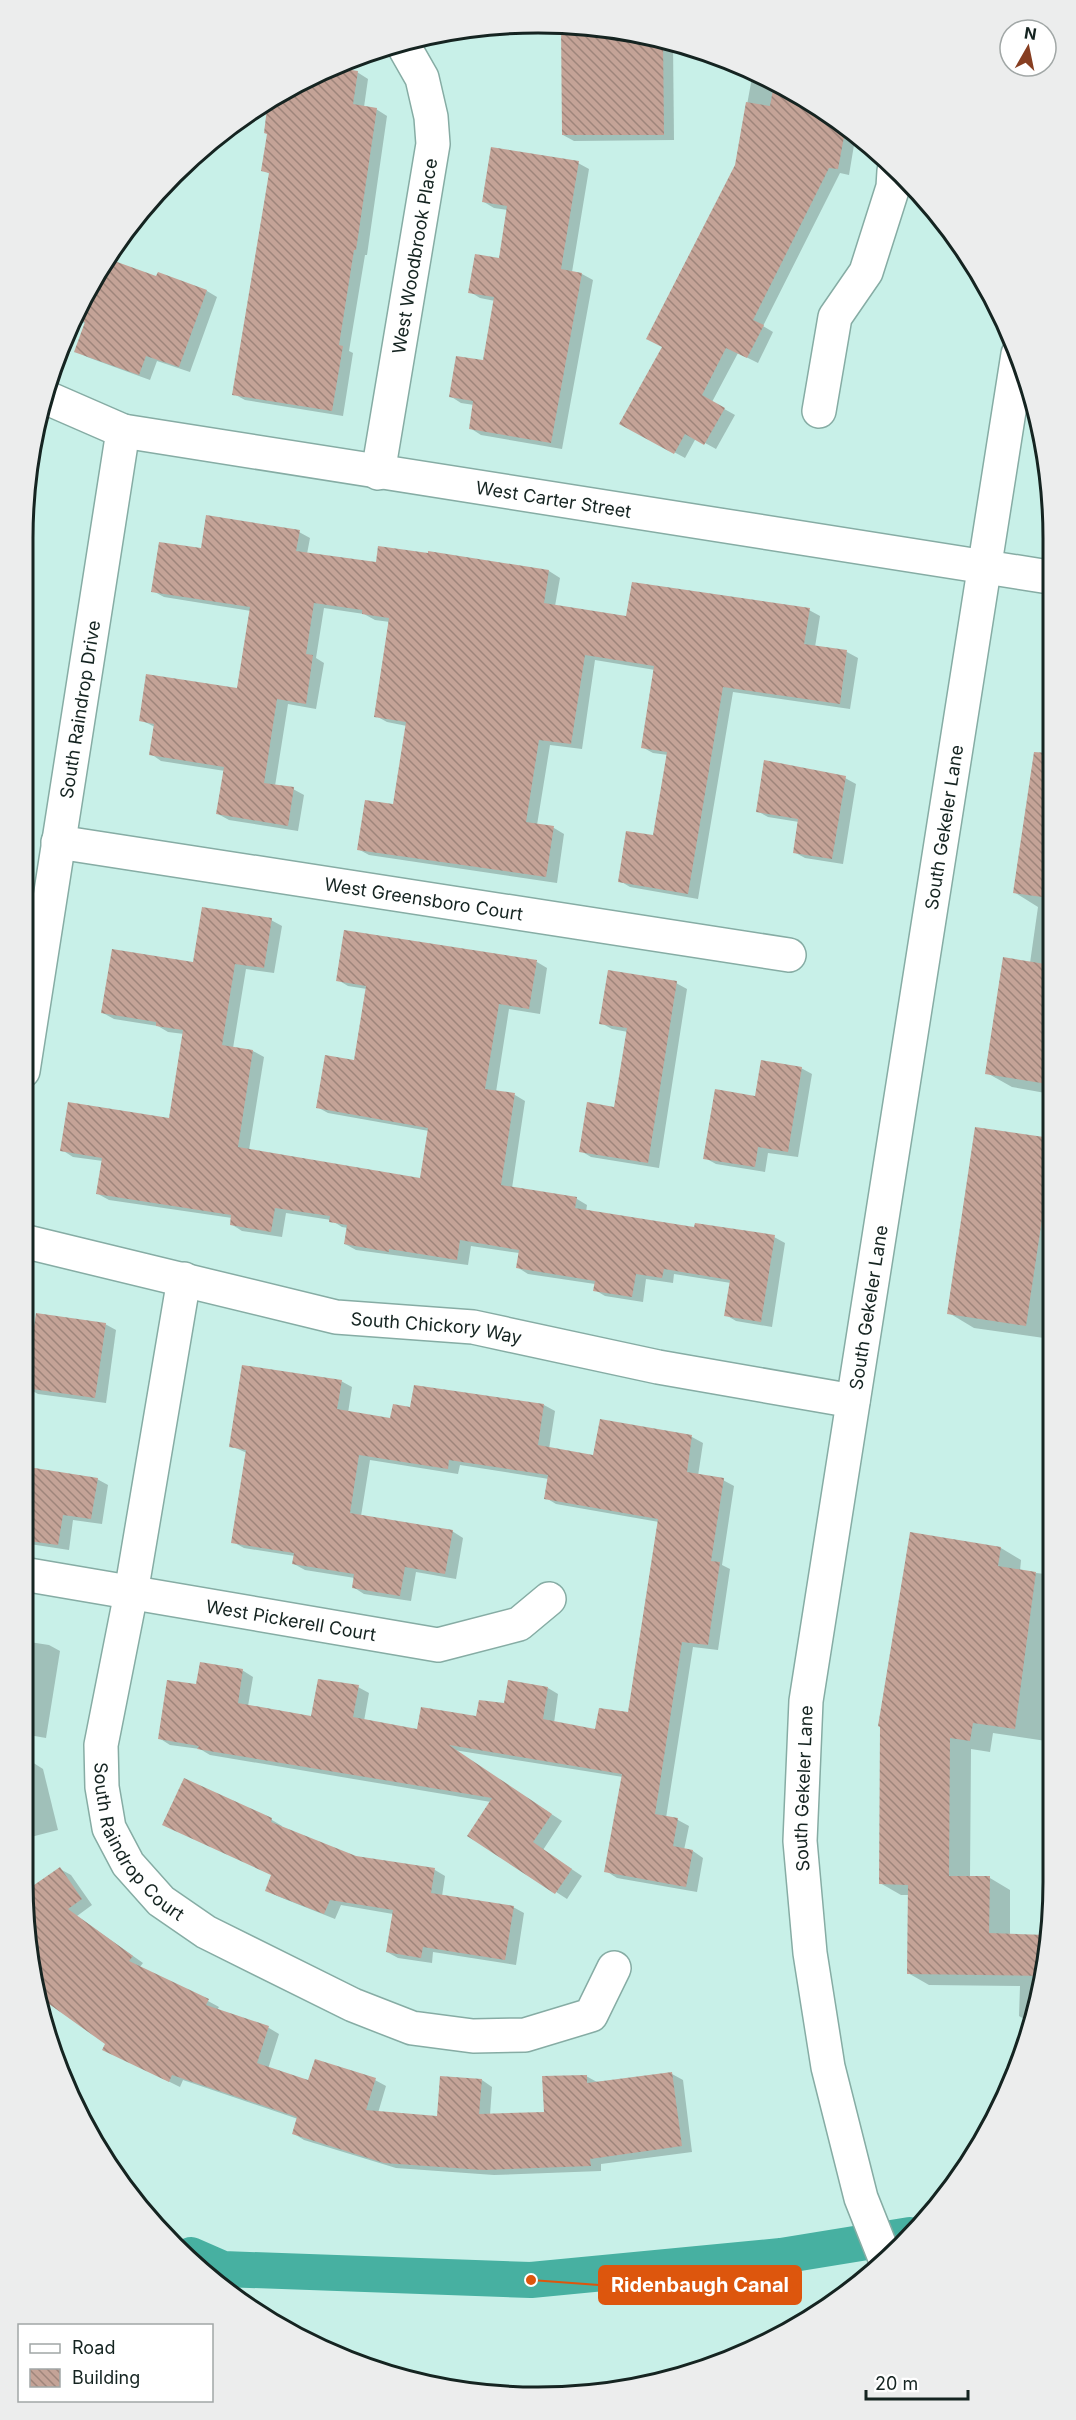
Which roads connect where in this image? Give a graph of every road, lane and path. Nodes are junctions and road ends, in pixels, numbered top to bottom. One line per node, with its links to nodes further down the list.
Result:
1 (406, 50): 7 (street, West Woodbrook Place)
2 (893, 180): 5 (street)
3 (1015, 373): 8 (street, South Gekeler Lane)
4 (52, 400): 6 (street)
5 (819, 411)
6 (123, 431): 7 (street, West Carter Street); 10 (street, South Raindrop Drive)
7 (378, 472): 8 (street, West Carter Street)
8 (984, 567): 9 (street, West Carter Street); 15 (street, South Gekeler Lane)
9 (1043, 576)
10 (58, 842): 11 (street, West Greensboro Court); 12 (street, South Raindrop Drive)
11 (789, 955)
12 (33, 1001)
13 (33, 1244): 14 (street, South Chickory Way)
14 (184, 1279): 15 (street, South Chickory Way); 17 (street, South Raindrop Court)
15 (853, 1401): 20 (street, South Gekeler Lane)
16 (33, 1576): 17 (street, West Pickerell Court)
17 (131, 1593): 18 (street, West Pickerell Court); 19 (street, South Raindrop Court)
18 (549, 1599)
19 (614, 1968)
20 (882, 2251)

